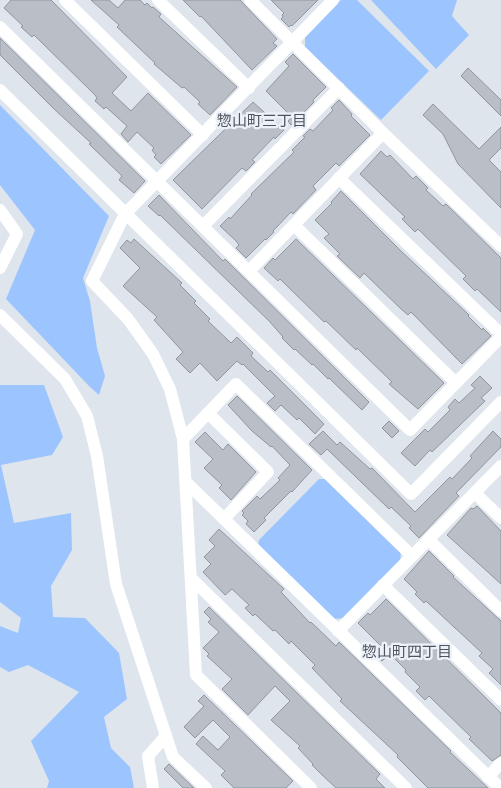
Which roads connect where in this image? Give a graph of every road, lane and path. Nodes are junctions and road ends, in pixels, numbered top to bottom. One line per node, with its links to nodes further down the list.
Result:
1 (65, 0): 11 (street)
2 (158, 0): 7 (street)
3 (250, 0): 6 (street)
4 (332, 0): 6 (street)
5 (0, 27): 13 (street)
6 (293, 42): 7 (street); 8 (street)
7 (249, 88): 11 (street)
8 (339, 88): 10 (street); 17 (street)
9 (0, 90): 15 (street)
10 (383, 133): 12 (street); 18 (street)
11 (203, 135): 13 (street)
12 (339, 178): 16 (street); 22 (street)
13 (158, 182): 15 (street); 17 (street)
14 (0, 210): 19 (street)
15 (125, 214): 24 (street); 26 (street)
16 (294, 225): 20 (street); 23 (street)
17 (203, 226): 20 (street)
18 (501, 246)
19 (0, 268)
20 (249, 271): 23 (street)
21 (0, 315): 39 (street)
22 (501, 336): 23 (street)
23 (456, 383)
24 (501, 402)
25 (208, 413): 26 (street); 31 (street); 33 (street)
26 (183, 439): 28 (street)
27 (501, 466): 29 (street)
28 (186, 482): 31 (street); 34 (street)
29 (475, 493): 30 (street); 32 (street)
30 (501, 518)
31 (224, 519): 37 (street)
32 (429, 540): 33 (street); 36 (street)
33 (412, 556): 35 (street)
34 (190, 578): 44 (street); 45 (street)
35 (383, 585): 37 (street); 38 (street)
36 (501, 611)
37 (338, 631): 41 (street)
38 (501, 700)
39 (166, 736): 42 (street); 43 (street)
40 (501, 763): 41 (street)
41 (488, 777): 46 (street)
42 (153, 788)
43 (206, 788)
44 (312, 788)
45 (406, 788)
46 (500, 788)

